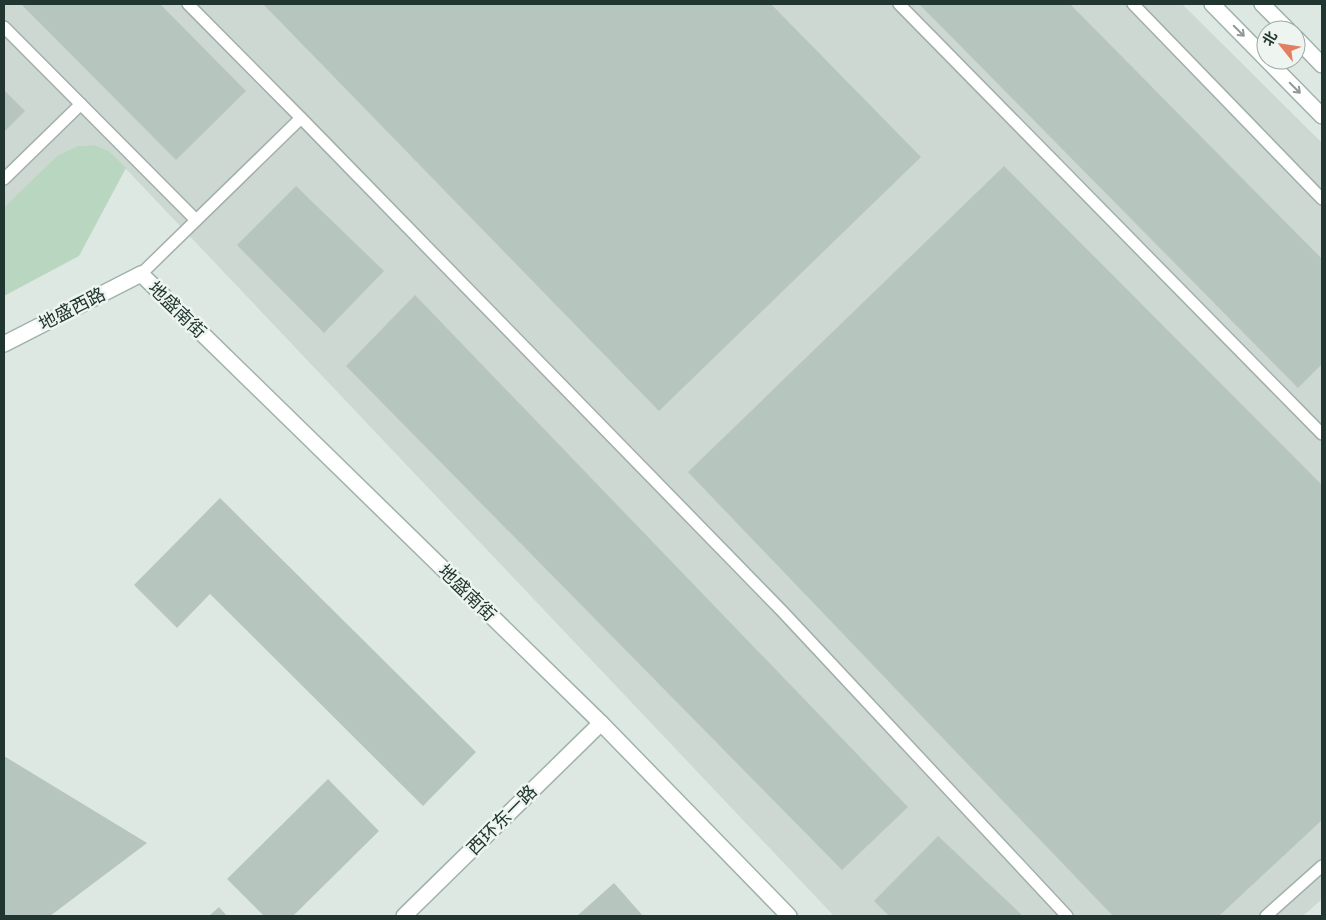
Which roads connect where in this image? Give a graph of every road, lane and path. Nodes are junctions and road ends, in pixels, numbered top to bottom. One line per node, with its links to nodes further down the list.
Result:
1 (188, 4): 14 (lane)
2 (899, 4): 20 (lane)
3 (1133, 4): 16 (lane)
4 (1212, 4): 9 (street, one-way to 9)
5 (1262, 4): 6 (street)
6 (1278, 20)
7 (4, 26): 12 (lane)
8 (1306, 48): 10 (street)
9 (1256, 50)
10 (1322, 65)
11 (1276, 70): 13 (street, one-way to 13)
12 (81, 104): 15 (lane); 17 (lane)
13 (1322, 116)
14 (300, 118): 17 (lane); 25 (lane)
15 (4, 179)
16 (1322, 199)
17 (196, 220): 18 (lane)
18 (141, 274): 19 (street, 地盛西路); 21 (street, 地盛南街)
19 (4, 344)
20 (1322, 434)
21 (600, 723): 23 (street, 西环东一路); 24 (street, 地盛南街)
22 (1322, 866): 26 (lane)
23 (404, 916)
24 (788, 916)
25 (1067, 916)
26 (1266, 916)

